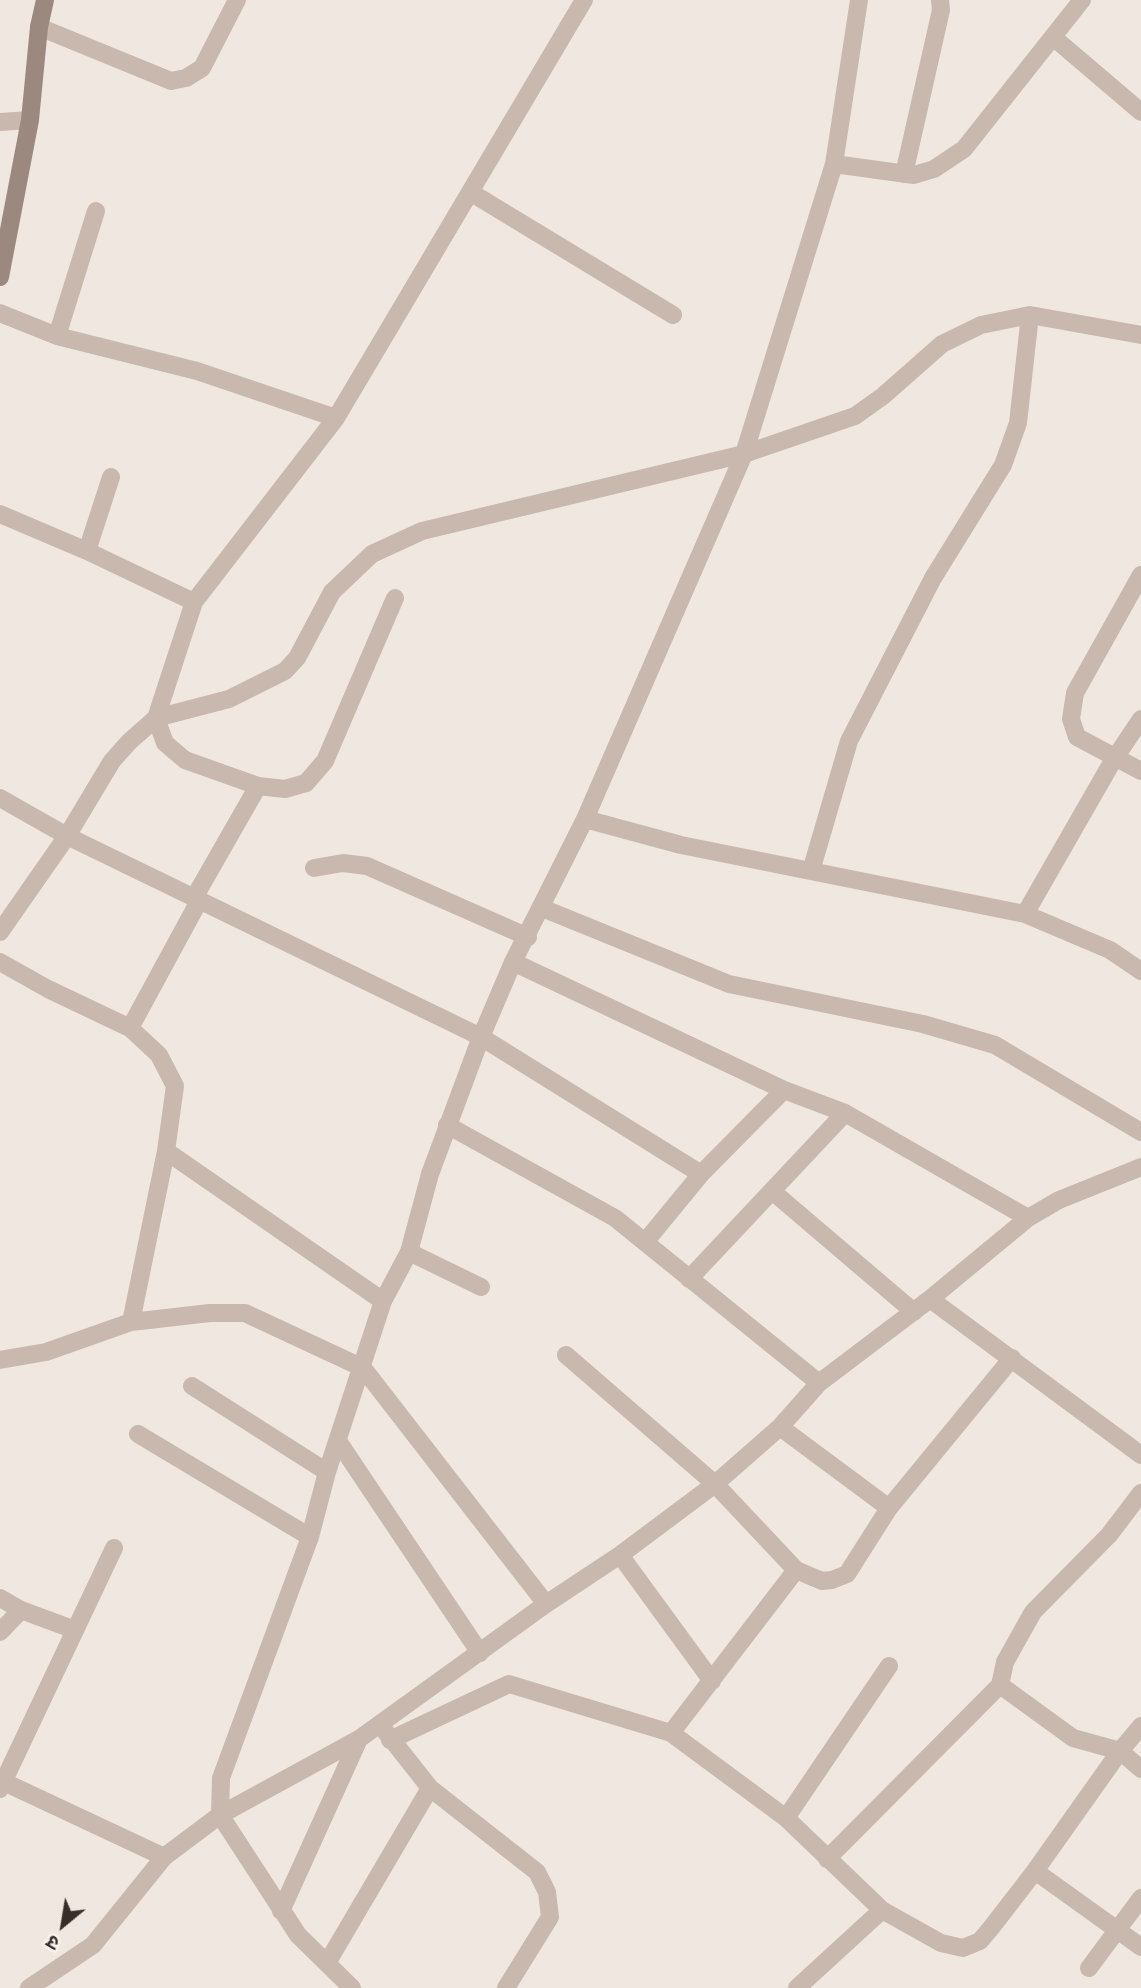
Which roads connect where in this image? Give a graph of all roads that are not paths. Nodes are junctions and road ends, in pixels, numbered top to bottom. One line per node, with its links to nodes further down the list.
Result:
1 (45, 0): 7 (street)
2 (237, 0): 7 (street)
3 (584, 0): 14 (street)
4 (859, 0): 12 (street)
5 (940, 0): 13 (street)
6 (1082, 0): 8 (street)
7 (39, 27): 10 (street)
8 (1053, 37): 9 (street); 13 (street)
9 (1141, 112)
10 (30, 120): 11 (street); 16 (street)
11 (0, 122)
12 (834, 163): 13 (street); 23 (street)
13 (904, 174)
14 (470, 192): 18 (street); 22 (street)
15 (96, 211): 20 (street)
16 (1, 265)
17 (0, 313): 20 (street)
18 (673, 315)
19 (1030, 315): 21 (street); 23 (street); 39 (street)
20 (57, 335): 22 (street)
21 (1141, 335)
22 (336, 418): 29 (street)
23 (744, 454): 30 (street); 36 (street)
24 (111, 477): 26 (street)
25 (0, 514): 26 (street)
26 (87, 551): 29 (street)
27 (1141, 575): 32 (street)
28 (395, 598): 34 (street)
29 (194, 603): 30 (street)
30 (156, 718): 34 (street); 37 (street)
31 (1141, 719): 32 (street)
32 (1115, 758): 33 (street); 42 (street)
33 (1141, 771)
34 (258, 786): 40 (street)
35 (0, 798): 37 (street)
36 (585, 819): 39 (street); 41 (street)
37 (67, 836): 40 (street); 43 (street)
38 (314, 867): 44 (street)
39 (811, 871): 42 (street)
40 (196, 900): 48 (street); 49 (street)
41 (542, 908): 44 (street); 53 (street)
42 (1025, 914): 47 (street)
43 (0, 932)
44 (528, 937): 46 (street)
45 (0, 962): 48 (street)
46 (513, 962): 49 (street); 50 (street)
47 (1141, 971)
48 (130, 1028): 54 (street)
49 (481, 1037): 52 (street); 56 (street)
50 (785, 1090): 51 (street); 56 (street)
51 (845, 1113): 57 (street); 58 (street)
52 (447, 1125): 59 (street); 60 (street)
53 (1141, 1132)
54 (166, 1151): 64 (street); 66 (street)
55 (1141, 1167): 58 (street)
56 (701, 1174): 59 (street)
57 (772, 1191): 61 (street); 65 (street)
58 (1028, 1218): 63 (street)
59 (645, 1242): 61 (street)
60 (409, 1252): 62 (street); 64 (street)
61 (689, 1279): 71 (street)
62 (481, 1287)
63 (930, 1299): 65 (street); 68 (street)
64 (383, 1301): 70 (street)
65 (914, 1312): 71 (street)
66 (131, 1322): 69 (street); 70 (street)
67 (566, 1355): 78 (street)
68 (1012, 1358): 76 (street); 80 (street)
69 (0, 1360)
70 (363, 1368): 75 (street); 86 (street)
71 (819, 1383): 73 (street)
72 (192, 1386): 77 (street)
73 (780, 1427): 78 (street); 80 (street)
74 (138, 1434): 81 (street)
75 (338, 1441): 77 (street); 90 (street)
76 (1141, 1455)
77 (327, 1472): 81 (street)
78 (715, 1483): 83 (street); 84 (street)
79 (1141, 1493): 93 (street)
80 (889, 1508): 84 (street)
81 (310, 1537): 103 (street)
82 (114, 1548): 88 (street)
83 (620, 1555): 86 (street); 92 (street)
84 (796, 1570): 92 (street)
85 (0, 1598): 87 (street)
86 (546, 1604): 90 (street)
87 (21, 1610): 88 (street); 89 (street)
88 (75, 1630): 101 (street)
89 (0, 1632)
90 (480, 1653): 94 (street)
91 (889, 1666): 104 (street)
92 (712, 1681): 96 (street)
93 (1000, 1685): 99 (street); 106 (street)
94 (380, 1722): 97 (street); 98 (street)
95 (1141, 1726): 99 (street)
96 (671, 1733): 98 (street); 104 (street)
97 (359, 1739): 103 (street); 110 (street)
98 (390, 1740): 102 (street)
99 (1119, 1751): 100 (street); 107 (street)
100 (1141, 1769)
101 (2, 1786): 105 (street)
102 (430, 1788): 113 (street); 117 (street)
103 (220, 1815): 105 (street); 110 (street)
104 (786, 1818): 106 (street)
105 (164, 1857): 115 (street)
106 (827, 1860): 109 (street)
107 (1035, 1871): 109 (street); 111 (street)
108 (1141, 1898): 111 (street)
109 (882, 1910): 118 (street)
110 (281, 1911): 113 (street)
111 (1118, 1929): 112 (street); 114 (street)
112 (1141, 1947)
113 (327, 1963): 116 (street)
114 (1089, 1968)
115 (30, 1988)
116 (352, 1988)
117 (506, 1988)
118 (797, 1988)

